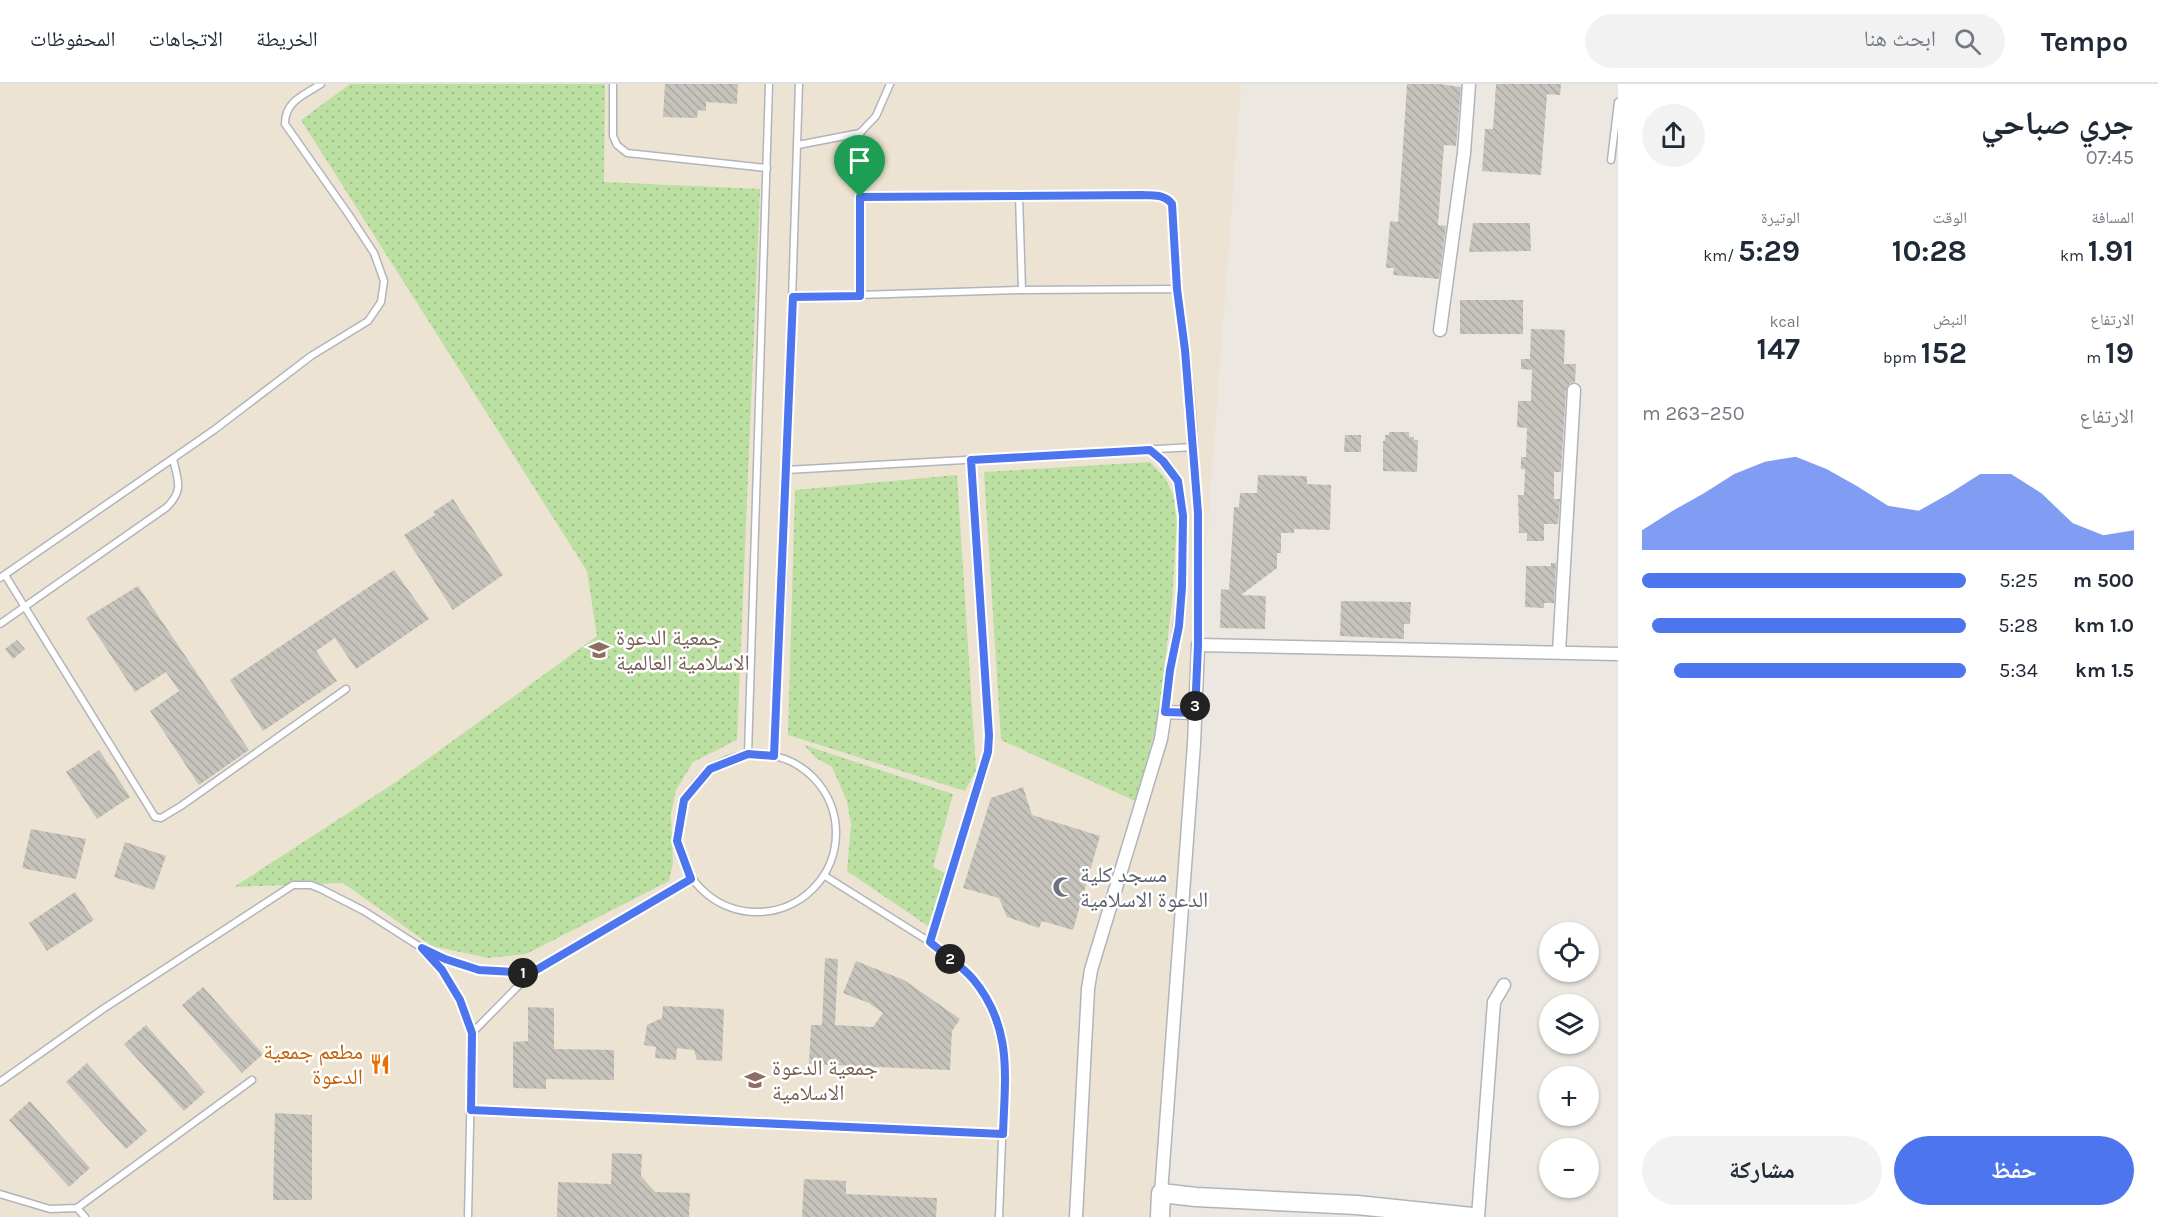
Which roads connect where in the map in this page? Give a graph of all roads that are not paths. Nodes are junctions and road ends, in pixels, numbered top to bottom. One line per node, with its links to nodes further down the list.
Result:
1 (321, 84): 22 (lane)
2 (614, 84): 11 (lane)
3 (770, 84): 11 (lane)
4 (799, 84): 9 (lane)
5 (890, 84): 8 (lane)
6 (1470, 84): 18 (street)
7 (1618, 102): 10 (lane)
8 (860, 133): 9 (lane); 13 (lane)
9 (798, 145): 17 (lane)
10 (1611, 160)
11 (767, 168): 34 (lane)
12 (1019, 196): 13 (lane); 14 (lane); 15 (lane)
13 (860, 197): 16 (lane)
14 (1177, 289): 15 (lane); 20 (lane)
15 (1022, 290): 16 (lane)
16 (860, 296): 17 (lane)
17 (793, 297): 24 (lane)
18 (1440, 330)
19 (1574, 390): 29 (street)
20 (1193, 447): 21 (lane); 28 (lane)
21 (1150, 450): 23 (lane); 32 (lane)
22 (173, 459): 25 (lane); 26 (lane)
23 (971, 460): 24 (lane); 38 (lane)
24 (786, 470): 35 (lane)
25 (2, 576): 26 (lane)
26 (25, 608): 27 (lane); 31 (lane)
27 (0, 624)
28 (1198, 645): 29 (street); 33 (street)
29 (1559, 652): 30 (street)
30 (1618, 654)
31 (346, 689)
32 (1165, 712): 33 (street); 53 (street)
33 (1195, 713): 47 (street)
34 (748, 754): 35 (lane); 37 (lane)
35 (774, 756): 36 (lane)
36 (825, 876): 37 (lane); 38 (lane)
37 (691, 879): 40 (lane)
38 (930, 942): 46 (lane)
39 (422, 948): 40 (lane); 42 (lane); 44 (lane)
40 (531, 973): 42 (lane)
41 (1504, 985): 56 (street)
42 (472, 1033): 45 (lane)
43 (252, 1080): 49 (lane)
44 (0, 1082)
45 (471, 1110): 46 (lane); 51 (lane)
46 (1003, 1134): 52 (lane)
47 (1161, 1192): 54 (street); 55 (street)
48 (0, 1194): 49 (lane)
49 (77, 1208): 50 (lane)
50 (85, 1217)
51 (468, 1217)
52 (999, 1217)
53 (1076, 1217)
54 (1160, 1217)
55 (1472, 1217)
56 (1478, 1217)

